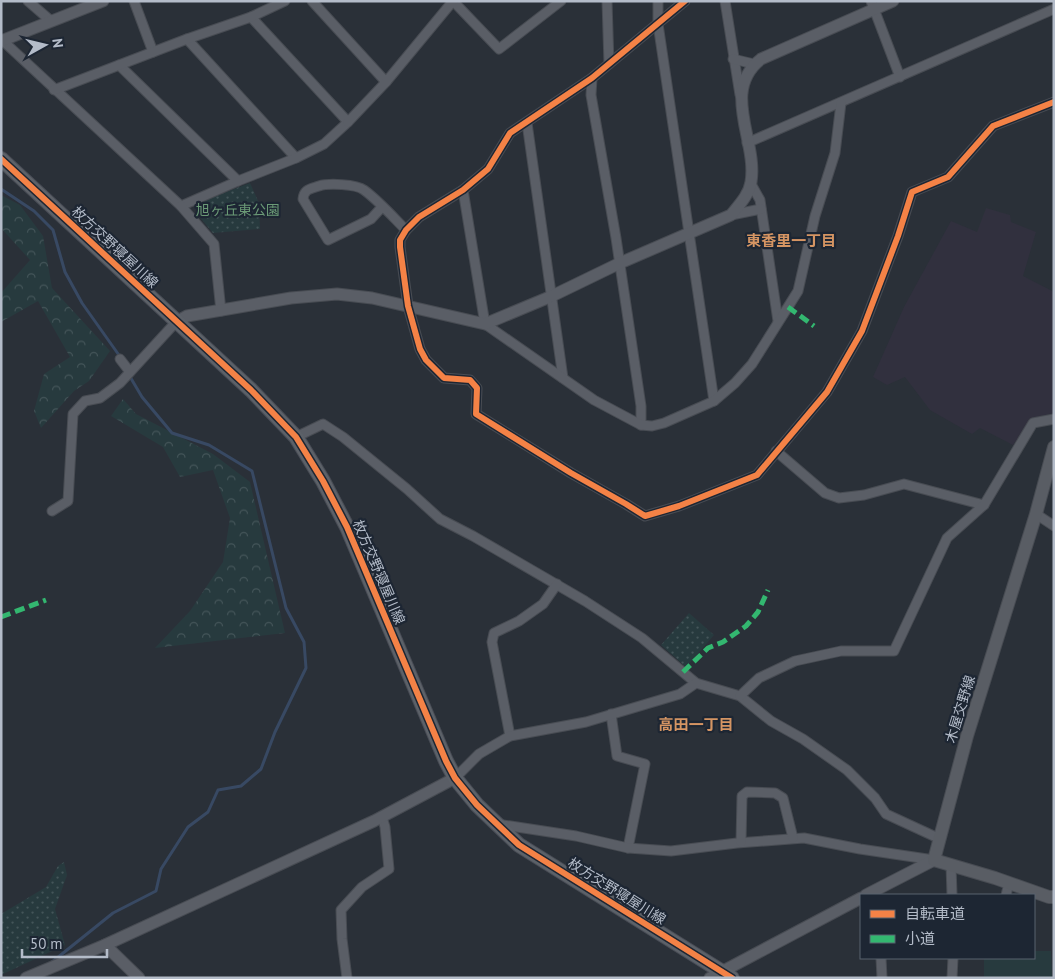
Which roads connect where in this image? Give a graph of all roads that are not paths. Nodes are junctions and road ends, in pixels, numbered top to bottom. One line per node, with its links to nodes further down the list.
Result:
1 (28, 1): 16 (street)
2 (102, 1): 16 (street)
3 (134, 1): 20 (street)
4 (285, 1): 15 (street)
5 (312, 1): 27 (street)
6 (453, 1): 7 (street); 27 (street)
7 (561, 1)
8 (607, 1): 22 (street)
9 (658, 1): 17 (street)
10 (685, 1): 17 (street)
11 (725, 1): 21 (street)
12 (892, 1): 13 (street)
13 (872, 6): 23 (street); 25 (street)
14 (1054, 9): 25 (street)
15 (251, 17): 18 (street); 32 (street)
16 (51, 21): 19 (street)
17 (658, 24): 22 (street); 45 (street)
18 (187, 39): 20 (street); 35 (street)
19 (2, 41): 28 (street)
20 (154, 52): 24 (street)
21 (734, 59): 23 (street); 29 (street)
22 (608, 64): 26 (street)
23 (754, 64): 29 (street)
24 (119, 65): 28 (street); 37 (street)
25 (900, 77): 31 (street)
26 (592, 78): 33 (street); 46 (street)
27 (386, 82): 32 (street)
28 (54, 90): 40 (street)
29 (741, 97): 34 (street)
30 (1054, 102): 61 (street)
31 (841, 103): 34 (street); 51 (street)
32 (348, 122): 35 (street)
33 (527, 122): 39 (street); 47 (street)
34 (747, 143): 38 (street)
35 (296, 158): 37 (street)
36 (1, 159): 50 (main road, 枚方交野寝屋川線)
37 (238, 181): 40 (street)
38 (751, 184): 42 (street); 43 (street)
39 (463, 190): 44 (street); 52 (street)
40 (181, 206): 49 (street)
41 (382, 207): 41 (street); 44 (street)
42 (761, 209): 43 (street); 51 (street)
43 (731, 215): 45 (street)
44 (406, 230): 48 (street)
45 (689, 234): 46 (street); 56 (street)
46 (620, 263): 47 (street); 58 (street)
47 (552, 296): 52 (street); 55 (street)
48 (408, 306): 49 (street); 52 (street); 61 (street)
49 (220, 310): 50 (street)
50 (176, 322): 54 (street); 59 (main road, 枚方交野寝屋川線)
51 (778, 322): 56 (street)
52 (485, 324): 55 (street)
53 (120, 359): 54 (street)
54 (130, 372): 64 (street)
55 (563, 378): 58 (street)
56 (714, 400): 58 (street)
57 (1054, 419): 63 (street)
58 (641, 425)
59 (296, 437): 67 (street); 72 (main road, 枚方交野寝屋川線)
60 (1054, 446): 62 (main road, 木屋交野線)
61 (776, 451): 63 (street)
62 (1052, 465): 65 (main road, 木屋交野線)
63 (984, 505): 69 (street)
64 (52, 511)
65 (1036, 514): 66 (street); 76 (main road, 木屋交野線)
66 (1054, 526)
67 (556, 584): 68 (street); 71 (street)
68 (696, 683): 69 (street); 70 (street)
69 (740, 696): 76 (street)
70 (611, 714): 71 (street); 78 (street)
71 (510, 736): 72 (street)
72 (455, 778): 73 (street); 74 (main road, 枚方交野寝屋川線)
73 (382, 817): 88 (street); 94 (street)
74 (497, 824): 78 (street); 91 (main road, 枚方交野寝屋川線)
75 (793, 838): 77 (street); 77 (street); 79 (street)
76 (938, 838): 79 (main road, 木屋交野線)
77 (742, 842): 78 (street)
78 (628, 848)
79 (934, 860): 80 (main road); 82 (street)
80 (951, 865): 81 (main road); 83 (street)
81 (1008, 889): 84 (main road)
82 (868, 894)
83 (952, 894)
84 (1034, 894)
85 (1035, 894): 86 (main road)
86 (1054, 897)
87 (860, 899): 91 (street)
88 (105, 944): 92 (street); 93 (street)
89 (881, 959): 95 (street)
90 (953, 959): 96 (street)
91 (721, 975)
92 (26, 978)
93 (139, 978)
94 (347, 978)
95 (882, 978)
96 (952, 978)

